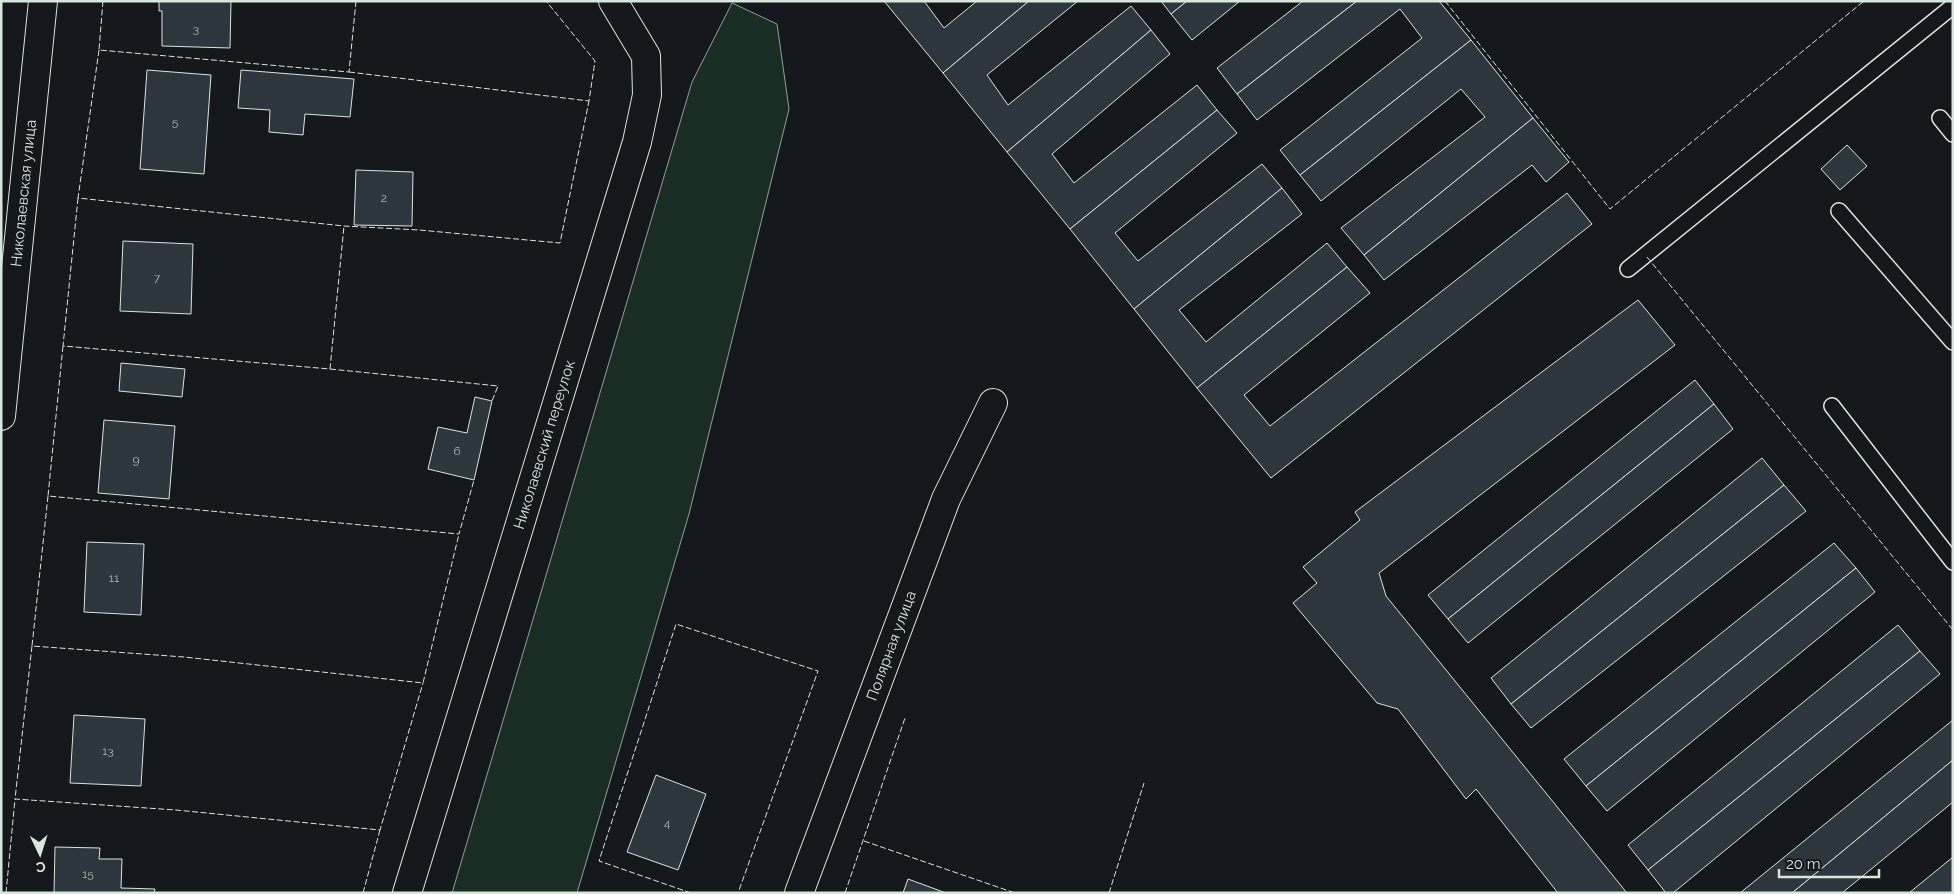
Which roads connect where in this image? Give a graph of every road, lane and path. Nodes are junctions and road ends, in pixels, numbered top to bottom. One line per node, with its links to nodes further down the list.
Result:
1 (43, 1): 9 (street, Николаевская улица)
2 (613, 1): 14 (street, Николаевский переулок)
3 (1953, 6): 7 (lane)
4 (1940, 118): 5 (lane)
5 (1953, 134)
6 (1839, 211): 8 (lane)
7 (1628, 269)
8 (1953, 342)
9 (3, 386): 12 (street, Николаевская улица)
10 (993, 404): 15 (street, Полярная улица)
11 (1832, 406): 13 (lane)
12 (1, 416)
13 (1953, 562)
14 (407, 893)
15 (799, 893)

